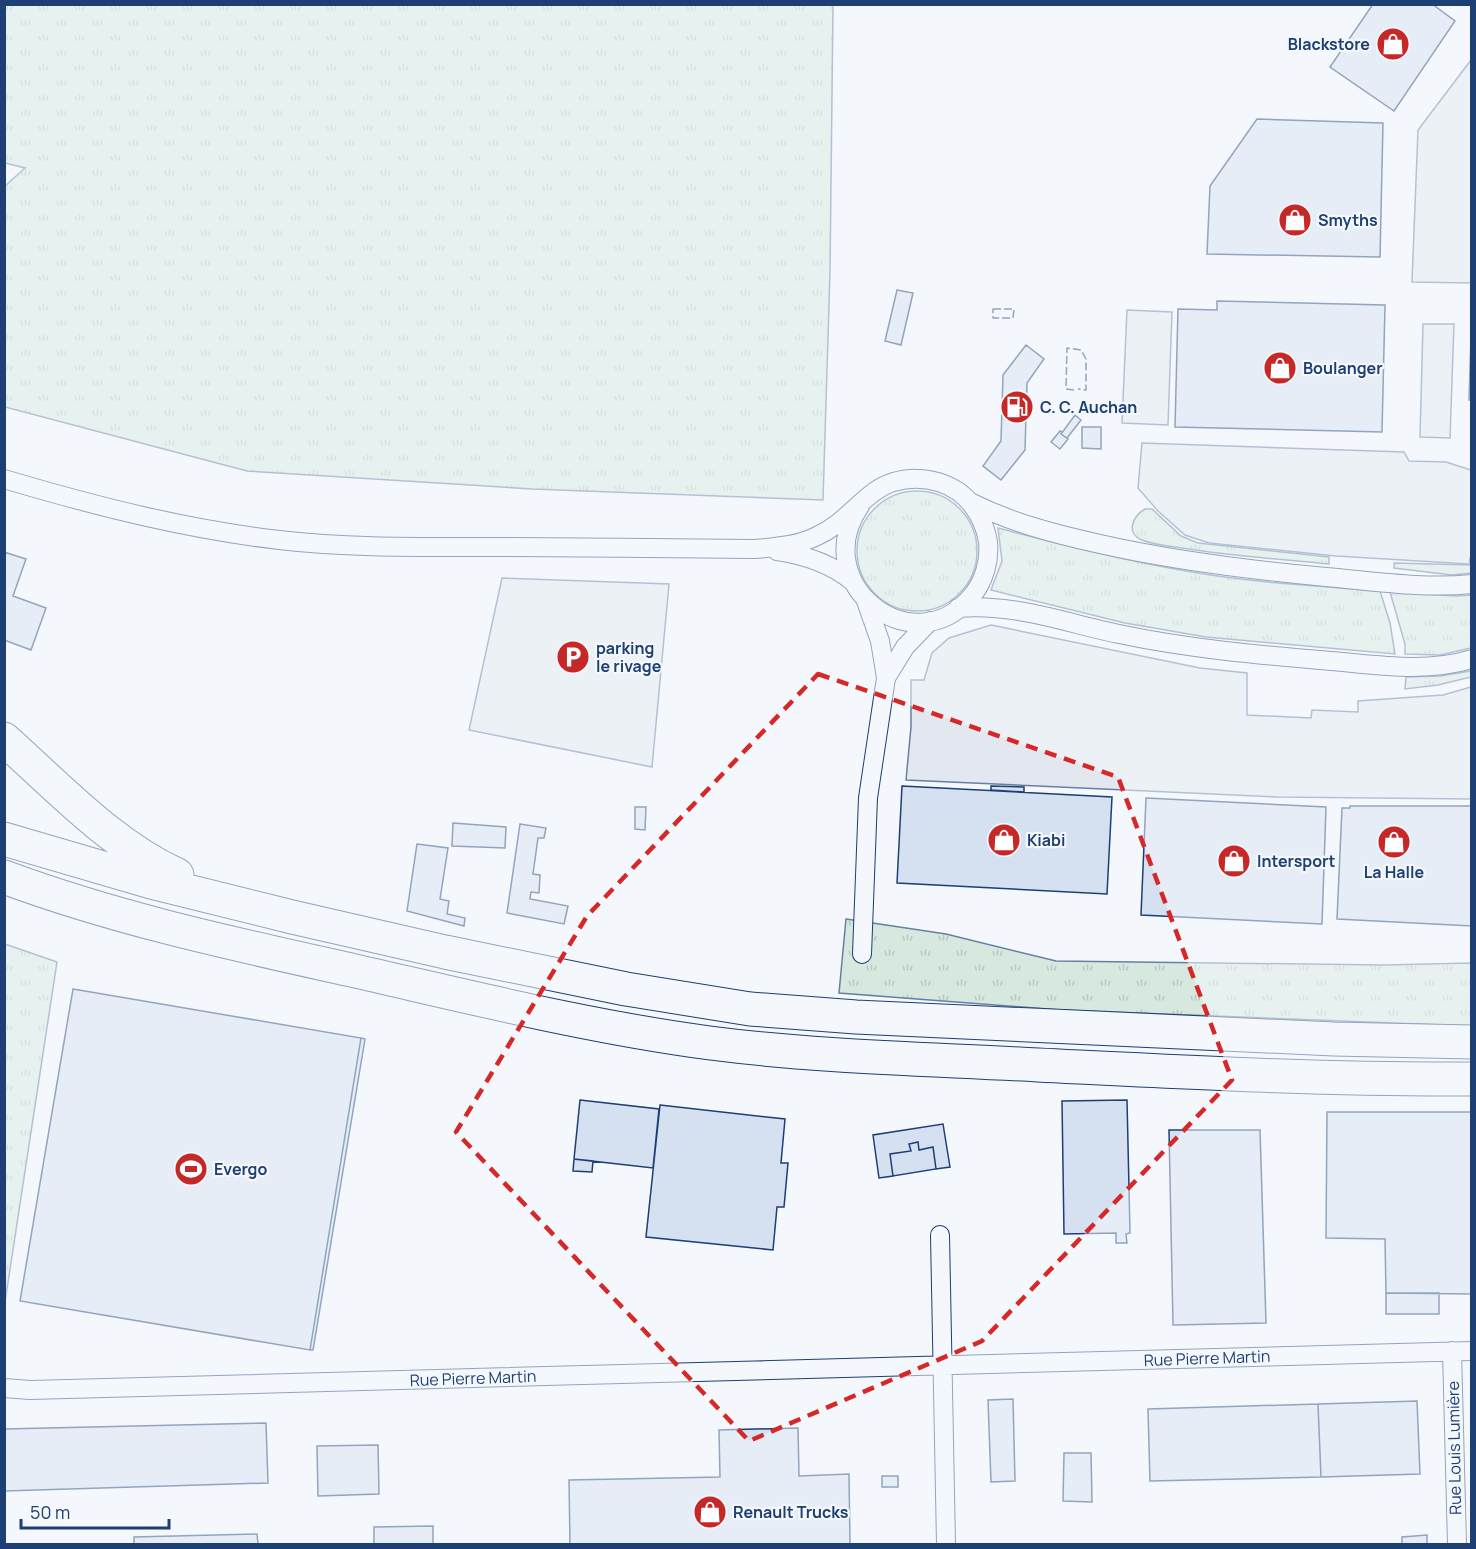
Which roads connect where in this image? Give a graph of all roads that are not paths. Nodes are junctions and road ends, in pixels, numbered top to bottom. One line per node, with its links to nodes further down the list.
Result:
1 (4, 479): 4 (street)
2 (969, 502): 3 (street); 6 (street); 8 (street)
3 (860, 506): 4 (street); 5 (street)
4 (755, 549): 5 (street)
5 (852, 581): 7 (street)
6 (1472, 584)
7 (866, 601): 9 (street); 11 (street)
8 (958, 608): 9 (street); 10 (street)
9 (930, 621): 11 (street)
10 (1472, 659)
11 (886, 678): 16 (street)
12 (4, 738): 15 (highway)
13 (4, 838): 15 (highway)
14 (4, 877): 18 (highway)
15 (292, 917): 17 (highway)
16 (862, 954)
17 (1472, 1042)
18 (1472, 1079)
19 (940, 1234): 22 (street)
20 (1452, 1351): 21 (street, Rue Pierre Martin); 22 (street, Rue Pierre Martin); 25 (street, Rue Louis Lumière)
21 (1472, 1351)
22 (942, 1365): 23 (street, Rue Pierre Martin); 24 (street)
23 (4, 1388)
24 (946, 1545)
25 (1457, 1545)

